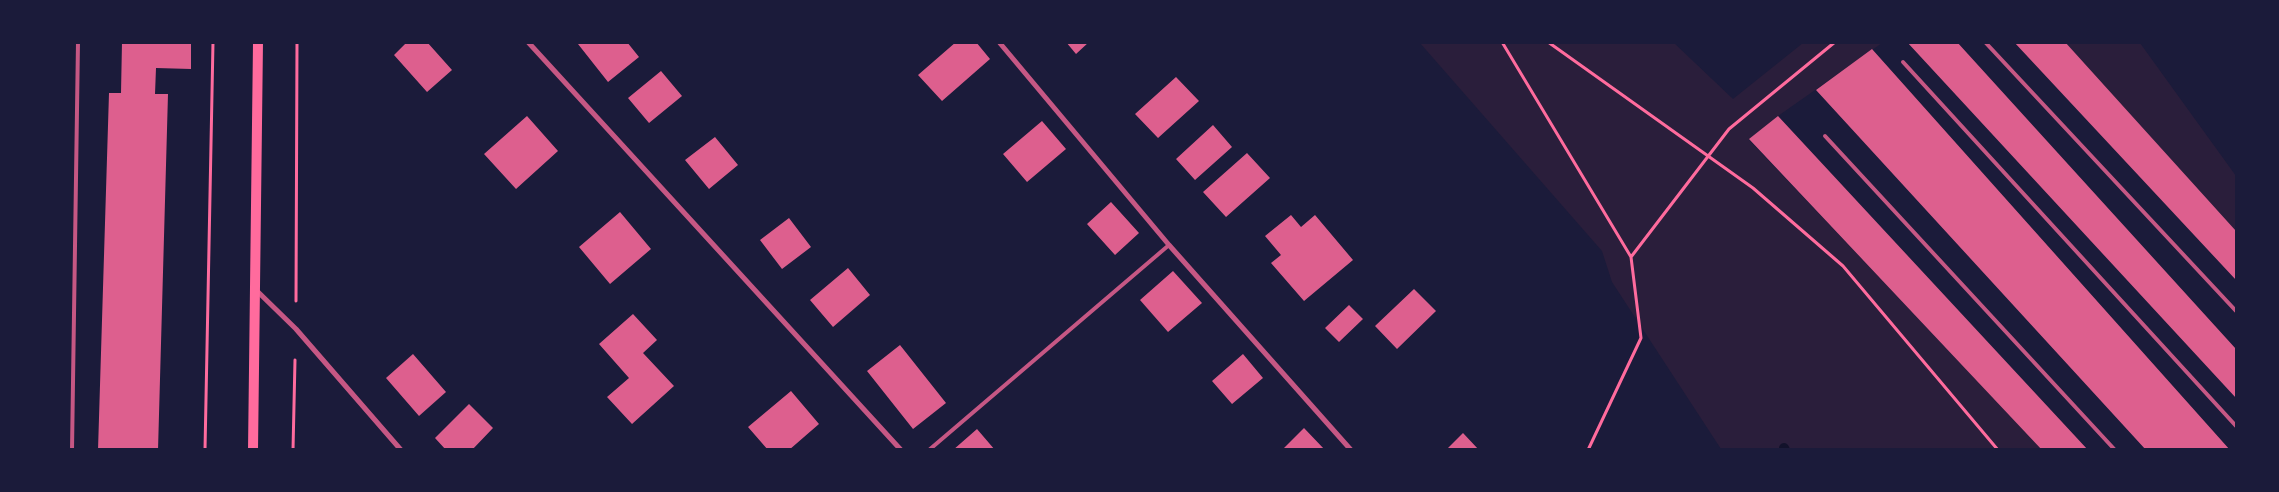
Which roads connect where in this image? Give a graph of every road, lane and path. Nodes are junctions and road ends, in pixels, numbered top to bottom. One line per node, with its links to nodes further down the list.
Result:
1 (78, 42): 20 (lane)
2 (213, 42): 21 (path)
3 (258, 42): 17 (main road)
4 (297, 42): 14 (path)
5 (528, 42): 24 (street)
6 (999, 42): 15 (street)
7 (1502, 42): 16 (path)
8 (1548, 42): 13 (path)
9 (1835, 42): 13 (path)
10 (1985, 42): 18 (lane)
11 (1903, 62): 19 (lane)
12 (1825, 136): 29 (lane)
13 (1706, 156): 16 (path); 28 (path)
14 (295, 177)
15 (1169, 245): 25 (lane); 26 (street)
16 (1631, 257): 27 (path)
17 (255, 288): 22 (main road); 23 (street)
18 (2236, 311)
19 (2236, 426)
20 (72, 450)
21 (206, 450)
22 (253, 450)
23 (401, 450)
24 (901, 450)
25 (929, 450)
26 (1351, 450)
27 (1588, 450)
28 (1998, 450)
29 (2115, 450)

